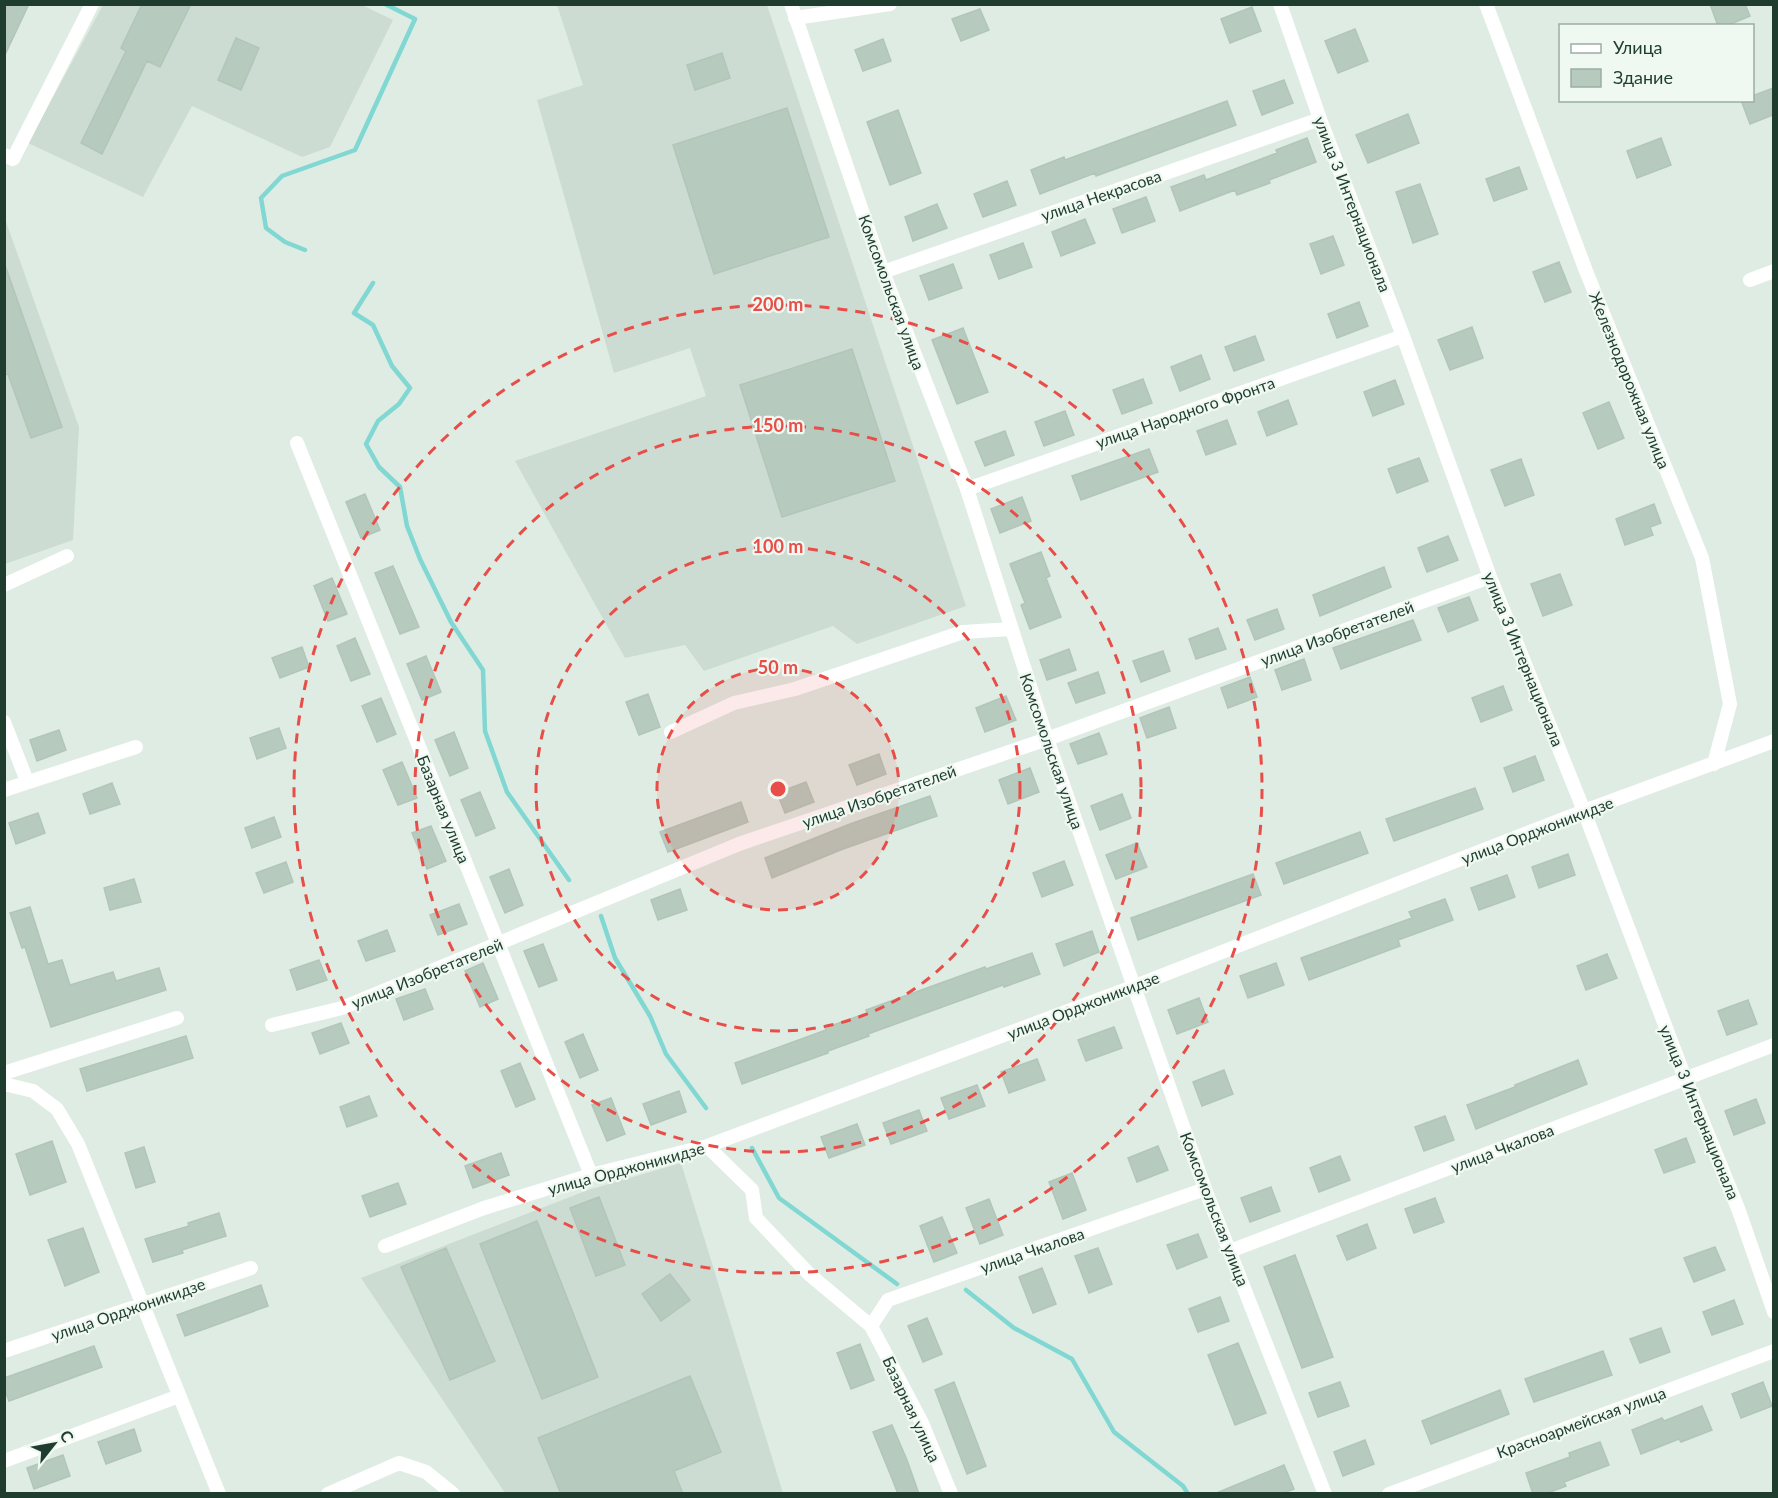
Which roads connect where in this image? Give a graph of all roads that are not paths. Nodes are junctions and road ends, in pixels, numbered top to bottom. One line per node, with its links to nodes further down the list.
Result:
1 (92, 4): 7 (street)
2 (891, 4): 5 (street)
3 (1280, 4): 6 (street, улица 3 Интернационала)
4 (1486, 4): 23 (street, Железнодорожная улица)
5 (793, 11): 9 (street, Комсомольская улица)
6 (1320, 118): 9 (street, улица Некрасова); 11 (street, улица 3 Интернационала)
7 (9, 157)
8 (1773, 271): 10 (street)
9 (883, 272): 13 (street, Комсомольская улица)
10 (1750, 280)
11 (1403, 336): 13 (street, улица Народного Фронта); 15 (street, улица 3 Интернационала)
12 (297, 442): 27 (street, Базарная улица)
13 (967, 489): 17 (street, Комсомольская улица)
14 (68, 556): 16 (street)
15 (1490, 577): 20 (street, улица Изобретателей); 26 (street, улица 3 Интернационала)
16 (4, 585)
17 (1011, 628): 19 (street); 20 (street, Комсомольская улица)
18 (4, 722): 24 (street)
19 (671, 732)
20 (1047, 739): 27 (street, улица Изобретателей); 28 (street, Комсомольская улица)
21 (1773, 741): 23 (street, улица Орджоникидзе)
22 (136, 747): 24 (street)
23 (1714, 764): 26 (street, улица Орджоникидзе)
24 (27, 781): 25 (street)
25 (4, 790)
26 (1584, 811): 28 (street, улица Орджоникидзе); 33 (street, улица 3 Интернационала)
27 (498, 944): 30 (street, улица Изобретателей); 36 (street, Базарная улица)
28 (1135, 986): 35 (street, улица Орджоникидзе); 37 (street, Комсомольская улица)
29 (177, 1018): 32 (street)
30 (272, 1025)
31 (1773, 1045): 33 (street, улица Чкалова)
32 (4, 1073)
33 (1685, 1078): 39 (street, улица Чкалова); 42 (street, улица 3 Интернационала)
34 (4, 1084): 41 (street)
35 (707, 1146): 36 (street, улица Орджоникидзе); 43 (street)
36 (591, 1175): 38 (street, улица Орджоникидзе)
37 (1205, 1189): 39 (street, Комсомольская улица); 43 (street, улица Чкалова)
38 (385, 1246)
39 (1230, 1251): 52 (street, Комсомольская улица)
40 (251, 1268): 41 (street, улица Орджоникидзе)
41 (141, 1304): 44 (street, улица Орджоникидзе); 46 (street)
42 (1773, 1312)
43 (872, 1326): 51 (street, Базарная улица)
44 (4, 1351)
45 (1773, 1352): 53 (street, Красноармейская улица)
46 (179, 1396): 47 (street); 48 (street)
47 (4, 1461)
48 (219, 1494)
49 (328, 1494): 50 (street)
50 (453, 1494)
51 (951, 1494)
52 (1325, 1494)
53 (1389, 1494)

